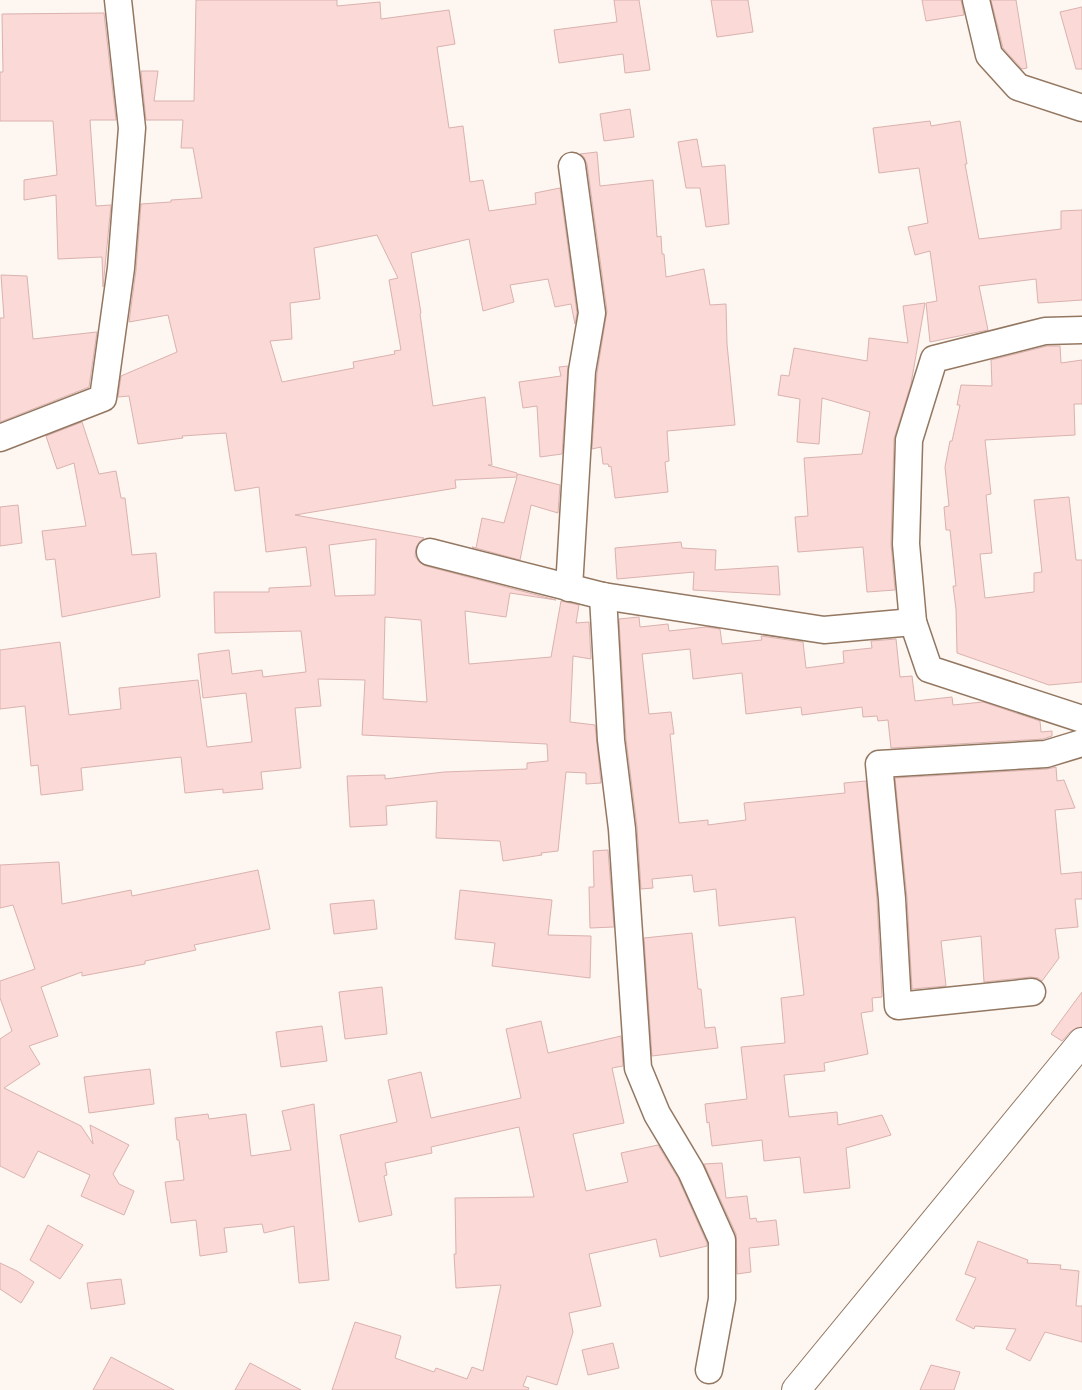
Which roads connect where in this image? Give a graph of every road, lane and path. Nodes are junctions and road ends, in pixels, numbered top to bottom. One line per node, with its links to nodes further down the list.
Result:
1 (118, 0): 6 (street)
2 (976, 0): 3 (street)
3 (1082, 108)
4 (572, 166): 8 (street)
5 (1082, 330): 10 (street)
6 (0, 438)
7 (430, 552): 8 (street)
8 (568, 588): 9 (street)
9 (603, 596): 10 (street); 15 (street)
10 (913, 622): 11 (street)
11 (1082, 719)
12 (1082, 743): 13 (street)
13 (1032, 992)
14 (1082, 1042): 16 (main road)
15 (709, 1370)
16 (796, 1390)

